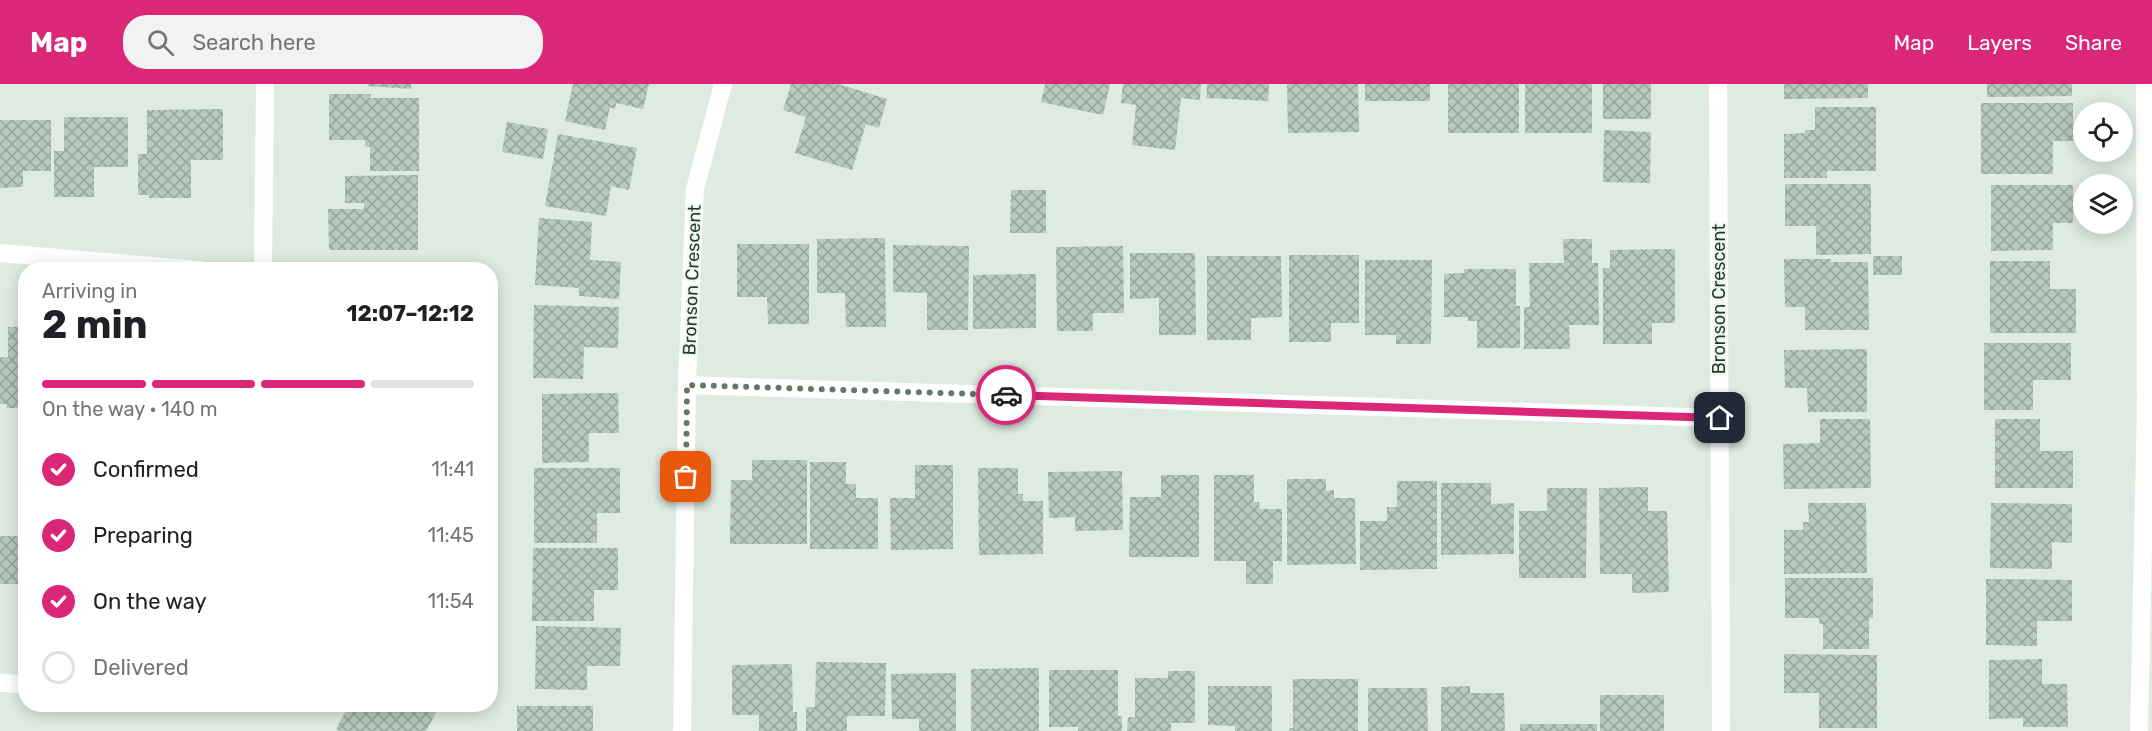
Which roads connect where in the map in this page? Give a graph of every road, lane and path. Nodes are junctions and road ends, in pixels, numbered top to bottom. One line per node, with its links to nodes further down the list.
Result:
1 (265, 84): 7 (street)
2 (723, 84): 8 (street, Bronson Crescent)
3 (1718, 84): 10 (street, Bronson Crescent)
4 (2145, 84): 9 (street)
5 (0, 253): 6 (street)
6 (106, 262)
7 (263, 262)
8 (687, 385): 10 (street); 13 (street, Bronson Crescent)
9 (2149, 404): 15 (street)
10 (1720, 418): 14 (street, Bronson Crescent)
11 (0, 683): 12 (street)
12 (18, 684)
13 (682, 731)
14 (1721, 731)
15 (2139, 731)

